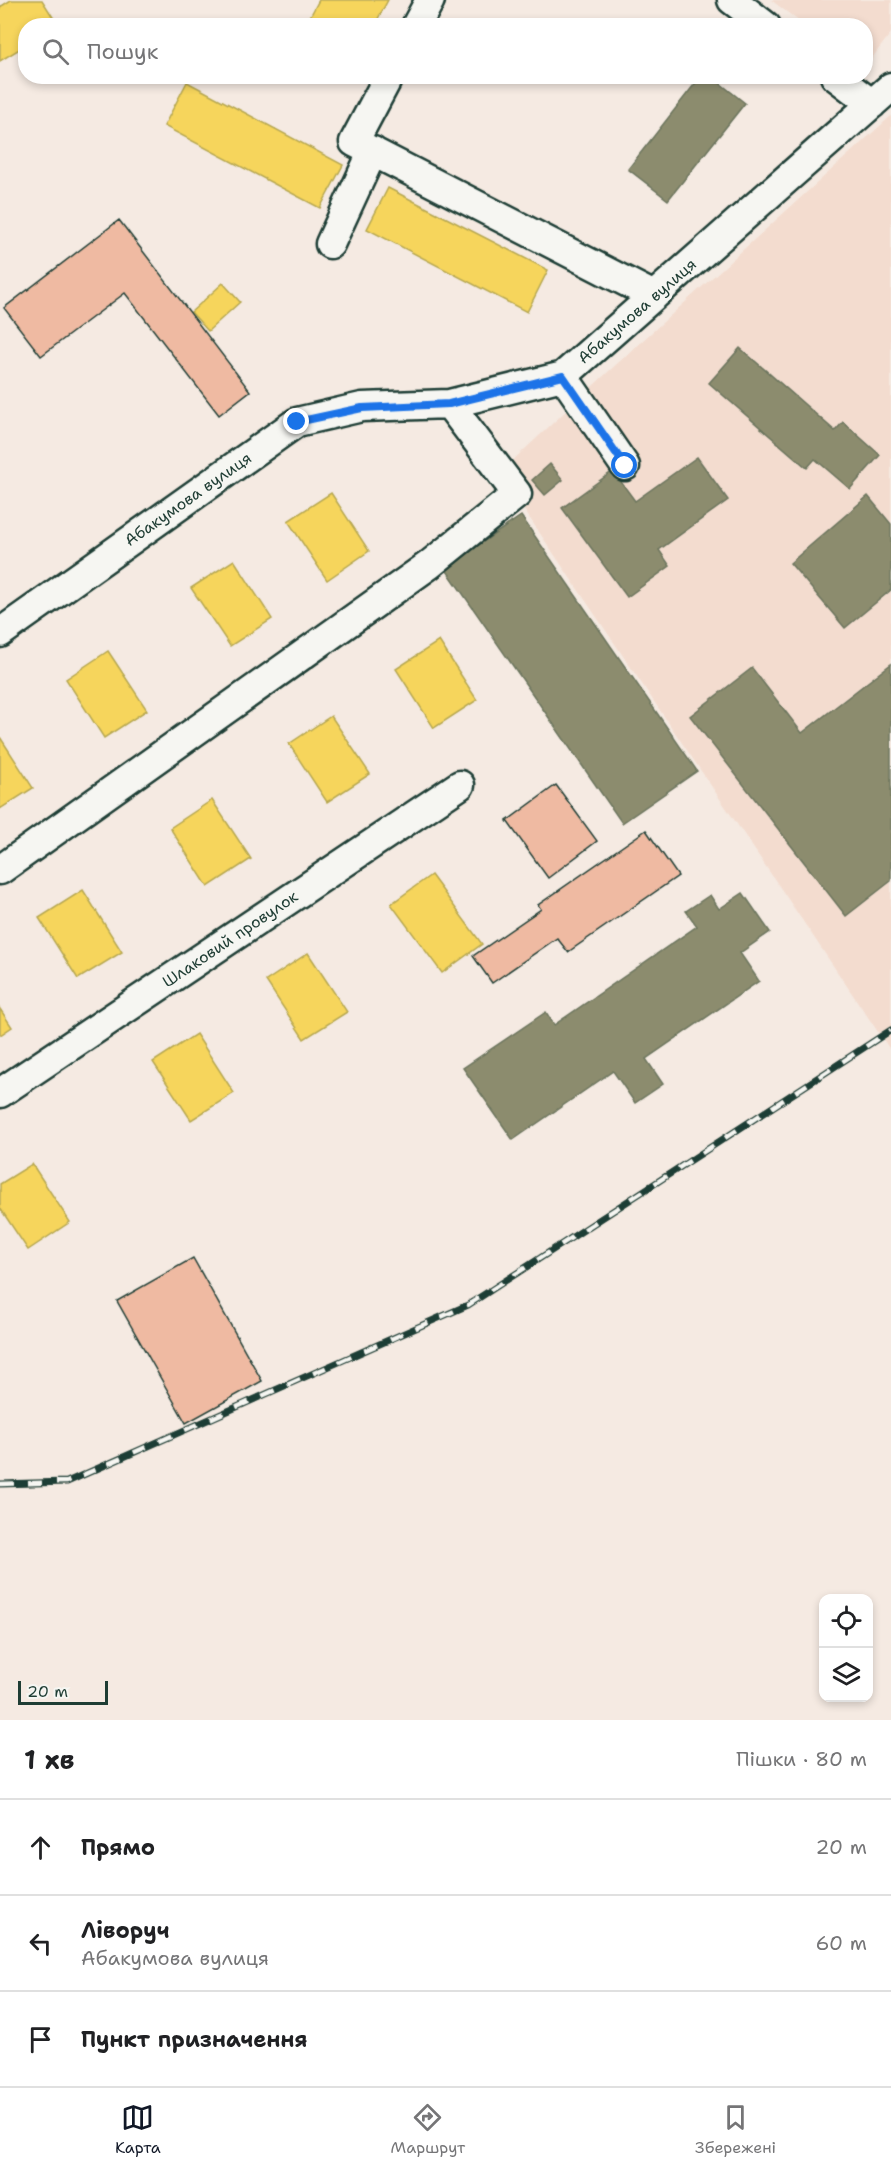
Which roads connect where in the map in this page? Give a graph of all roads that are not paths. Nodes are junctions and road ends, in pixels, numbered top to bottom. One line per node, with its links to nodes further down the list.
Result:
1 (430, 0): 3 (street)
2 (732, 0): 4 (street)
3 (420, 18)
4 (756, 18)
5 (385, 84): 8 (street)
6 (854, 84): 7 (street)
7 (882, 96): 10 (street, Абакумова вулиця)
8 (373, 151): 9 (street); 10 (street)
9 (330, 244)
10 (654, 296): 11 (street, Абакумова вулиця)
11 (563, 376): 12 (street, Абакумова вулиця); 13 (street)
12 (449, 404): 14 (street, Абакумова вулиця); 16 (street)
13 (625, 466)
14 (0, 633)
15 (460, 785): 17 (street, Шлаковий провулок)
16 (0, 870)
17 (0, 1093)

